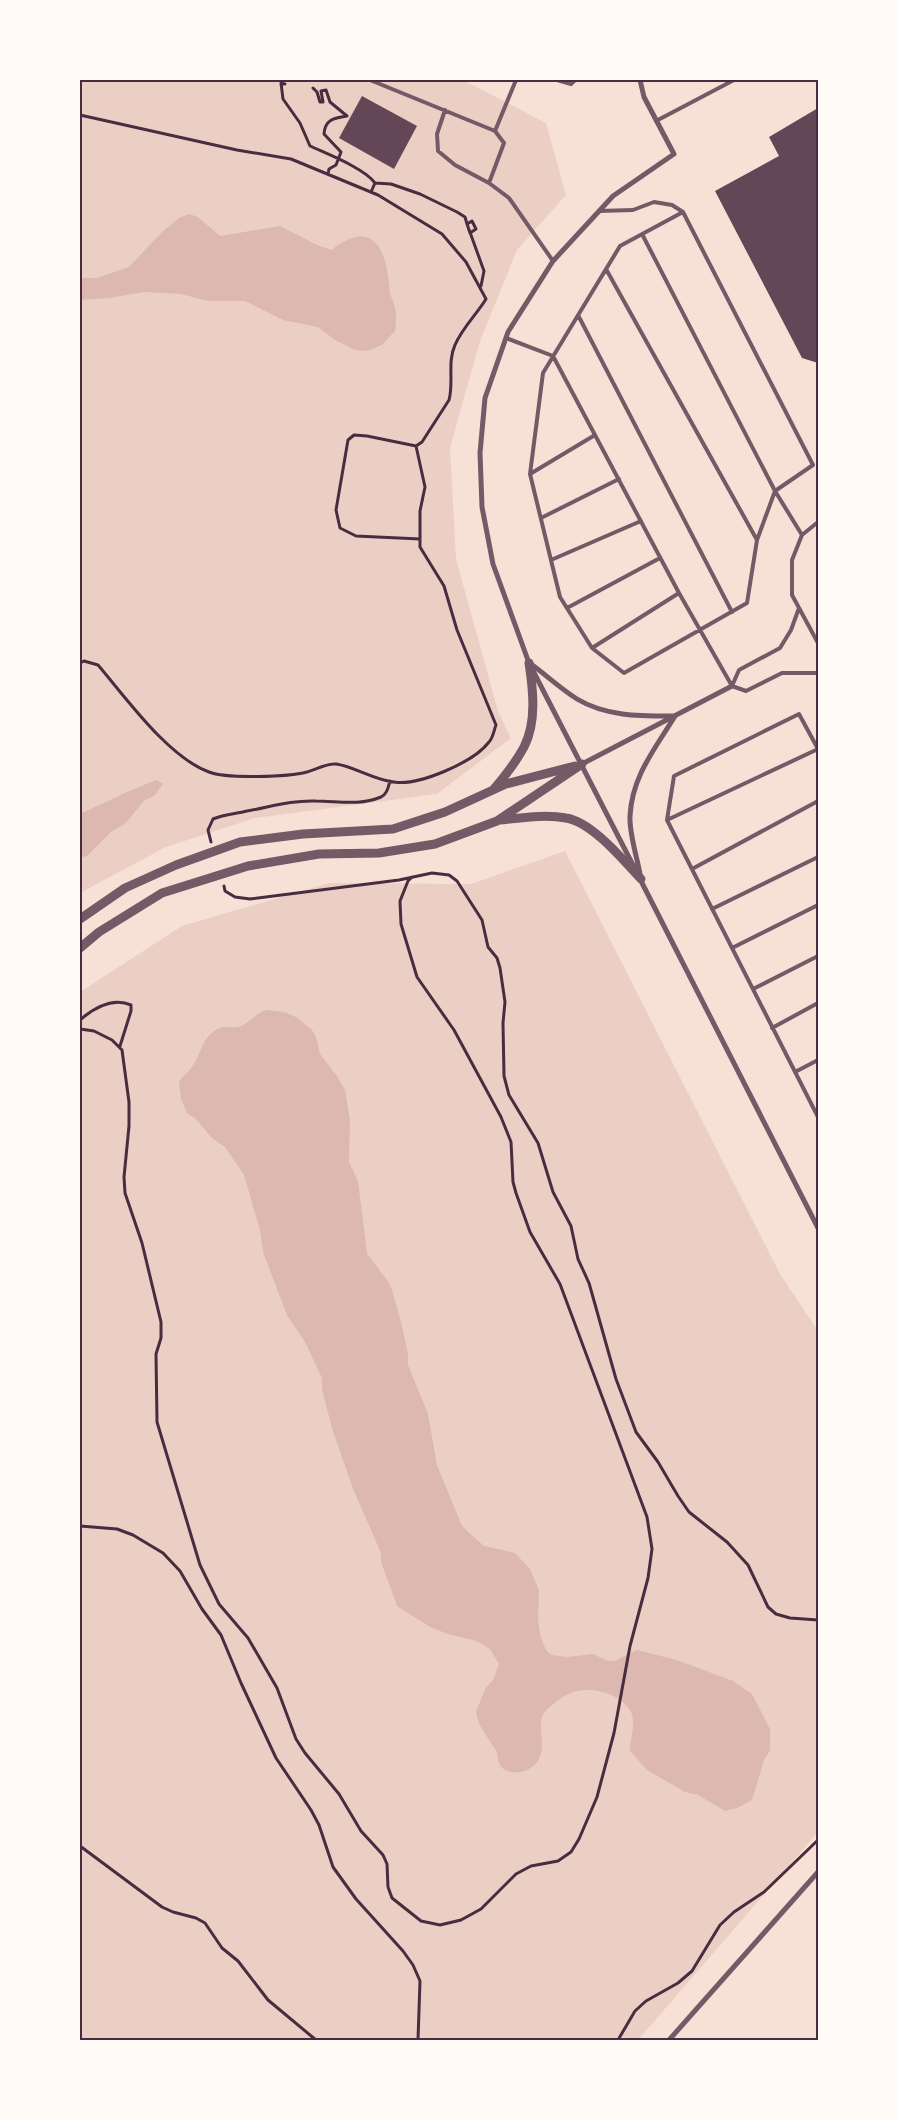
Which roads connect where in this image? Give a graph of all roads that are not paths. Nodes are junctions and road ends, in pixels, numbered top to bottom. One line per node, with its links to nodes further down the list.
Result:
1 (312, 80): 8 (lane)
2 (370, 80): 9 (lane)
3 (516, 80): 11 (lane)
4 (557, 80): 5 (lane)
5 (575, 80)
6 (640, 80): 10 (street)
7 (734, 80): 10 (lane)
8 (291, 82)
9 (445, 110): 11 (lane); 12 (lane)
10 (656, 121): 13 (street)
11 (495, 131): 12 (lane)
12 (489, 183): 16 (lane)
13 (600, 210): 14 (lane); 16 (street)
14 (683, 212): 15 (lane); 24 (lane)
15 (642, 234): 17 (lane); 24 (lane)
16 (553, 261): 19 (street)
17 (606, 269): 18 (lane); 29 (lane)
18 (578, 315): 20 (lane); 35 (lane)
19 (506, 338): 20 (lane); 39 (street)
20 (553, 356): 21 (lane); 22 (lane)
21 (595, 435): 22 (lane); 23 (lane)
22 (530, 474): 25 (lane)
23 (618, 479): 25 (lane); 26 (lane)
24 (774, 491): 28 (lane); 29 (lane)
25 (541, 518): 31 (lane)
26 (641, 521): 30 (lane); 31 (lane)
27 (818, 522): 28 (lane)
28 (802, 535): 34 (lane)
29 (757, 540): 35 (lane)
30 (660, 558): 32 (lane); 33 (lane)
31 (551, 560): 33 (lane)
32 (679, 593): 36 (lane); 38 (lane)
33 (567, 608): 38 (lane)
34 (799, 608): 37 (lane); 41 (lane)
35 (732, 612): 36 (lane)
36 (700, 630): 38 (lane); 41 (lane)
37 (818, 643)
38 (592, 648)
39 (529, 663): 42 (street); 44 (street); 45 (street)
40 (818, 673): 41 (lane)
41 (732, 686): 42 (street)
42 (675, 716): 44 (street); 51 (street)
43 (818, 749): 47 (lane); 47 (lane)
44 (582, 764): 45 (street); 48 (street); 51 (street)
45 (493, 790): 54 (street)
46 (818, 801): 50 (lane)
47 (667, 820): 50 (lane)
48 (496, 821): 51 (street); 55 (street)
49 (818, 857): 53 (lane)
50 (692, 869): 53 (lane)
51 (640, 879): 64 (street)
52 (818, 905): 56 (lane)
53 (712, 909): 56 (lane)
54 (80, 919)
55 (80, 948)
56 (732, 948): 58 (lane)
57 (818, 956): 58 (lane)
58 (753, 989): 60 (lane)
59 (818, 1003): 60 (lane)
60 (772, 1028): 62 (lane)
61 (818, 1060): 62 (lane)
62 (795, 1072): 63 (lane)
63 (818, 1115)
64 (818, 1228)
65 (818, 1872): 66 (street)
66 (669, 2040)

